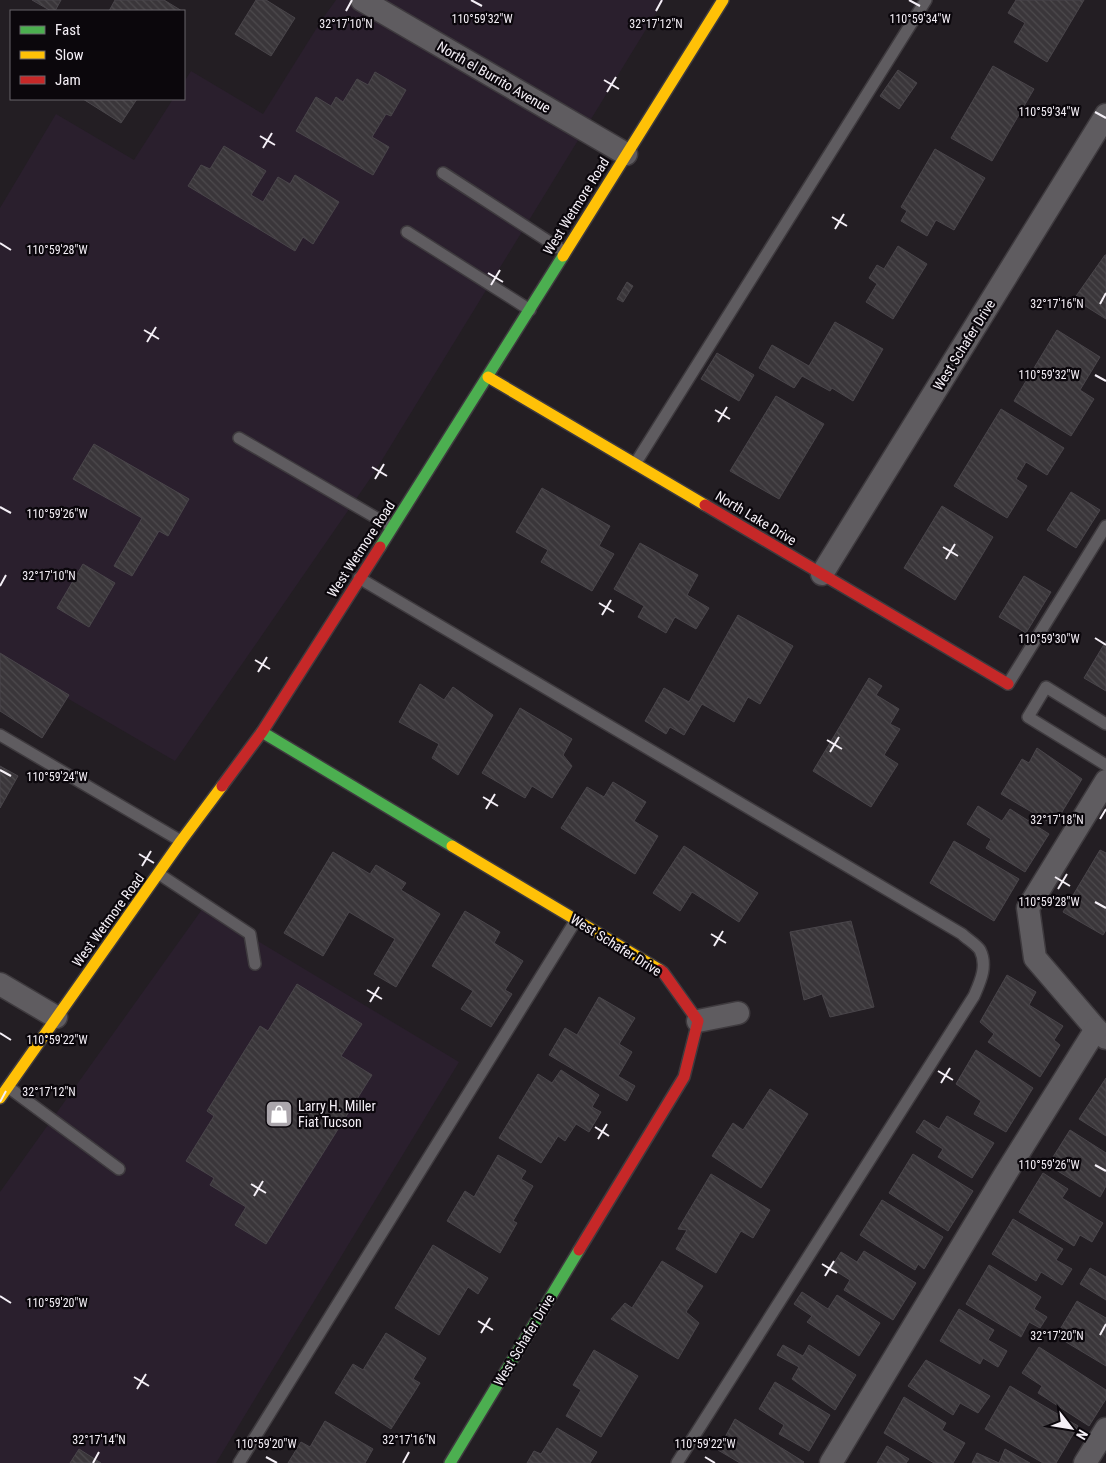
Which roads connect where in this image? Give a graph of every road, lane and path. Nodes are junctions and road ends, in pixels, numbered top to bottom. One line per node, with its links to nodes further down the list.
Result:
1 (362, 0): 5 (street, North el Burrito Avenue)
2 (723, 0): 5 (street, West Wetmore Road)
3 (926, 0): 12 (lane)
4 (1106, 115): 15 (street, West Schafer Drive)
5 (626, 154): 8 (street, West Wetmore Road)
6 (443, 173): 8 (lane)
7 (407, 232): 9 (lane)
8 (565, 252): 9 (street, West Wetmore Road)
9 (530, 310): 10 (street, West Wetmore Road)
10 (488, 377): 12 (street, North Lake Drive); 14 (street, West Wetmore Road)
11 (238, 438): 14 (lane)
12 (635, 464): 15 (street, North Lake Drive)
13 (1106, 526): 17 (lane)
14 (392, 527): 16 (street, West Wetmore Road)
15 (822, 574): 17 (street, North Lake Drive)
16 (359, 578): 19 (street, West Wetmore Road); 38 (lane)
17 (1008, 684)
18 (1106, 724): 21 (lane)
19 (262, 732): 23 (street, West Wetmore Road); 25 (street, West Schafer Drive)
20 (0, 735): 23 (lane)
21 (1106, 765)
22 (1106, 781): 31 (street)
23 (182, 841): 24 (street, West Wetmore Road)
24 (159, 874): 26 (lane); 29 (street, West Wetmore Road)
25 (576, 920): 30 (street, West Schafer Drive); 36 (lane)
26 (255, 964)
27 (0, 984): 29 (street)
28 (738, 1013): 30 (street)
29 (56, 1017): 32 (street, West Wetmore Road)
30 (698, 1021): 37 (street, West Schafer Drive)
31 (1101, 1034): 39 (street)
32 (8, 1086): 33 (street, West Wetmore Road); 34 (lane)
33 (0, 1098)
34 (119, 1169)
35 (1106, 1429): 40 (street)
36 (239, 1463)
37 (450, 1463)
38 (677, 1463)
39 (831, 1463)
40 (1085, 1463)

